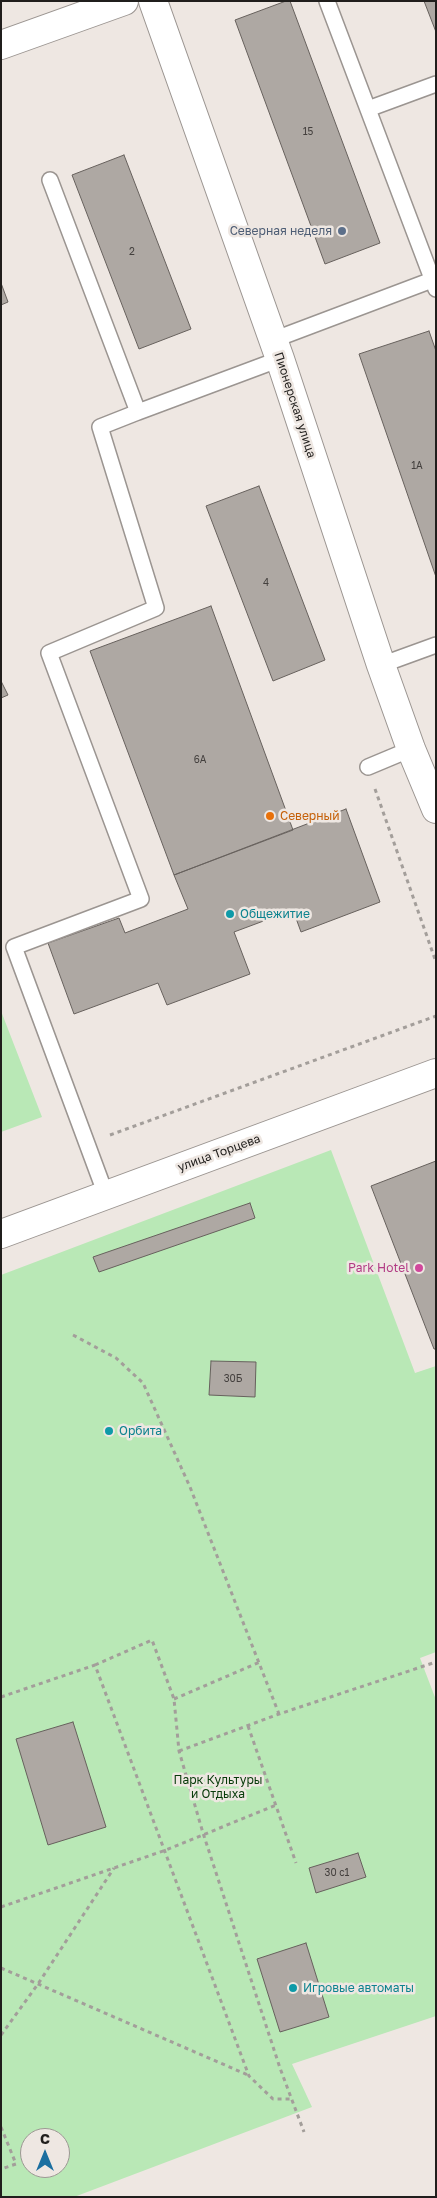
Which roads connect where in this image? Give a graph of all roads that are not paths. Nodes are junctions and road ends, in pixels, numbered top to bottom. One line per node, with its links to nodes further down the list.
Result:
1 (124, 1): 4 (street)
2 (153, 1): 9 (street, Пионерская улица)
3 (327, 1): 6 (lane)
4 (1, 45)
5 (436, 84): 6 (lane)
6 (368, 109): 8 (lane)
7 (50, 180): 10 (lane)
8 (434, 285): 9 (lane)
9 (277, 349): 10 (lane); 12 (street, Пионерская улица)
10 (138, 412): 17 (lane)
11 (436, 645): 12 (lane)
12 (381, 665): 13 (street, Пионерская улица)
13 (411, 749): 14 (lane); 15 (street, Пионерская улица)
14 (368, 767)
15 (436, 809)
16 (436, 1073): 17 (street, улица Торцева)
17 (106, 1195): 18 (street, улица Торцева)
18 (1, 1234)

